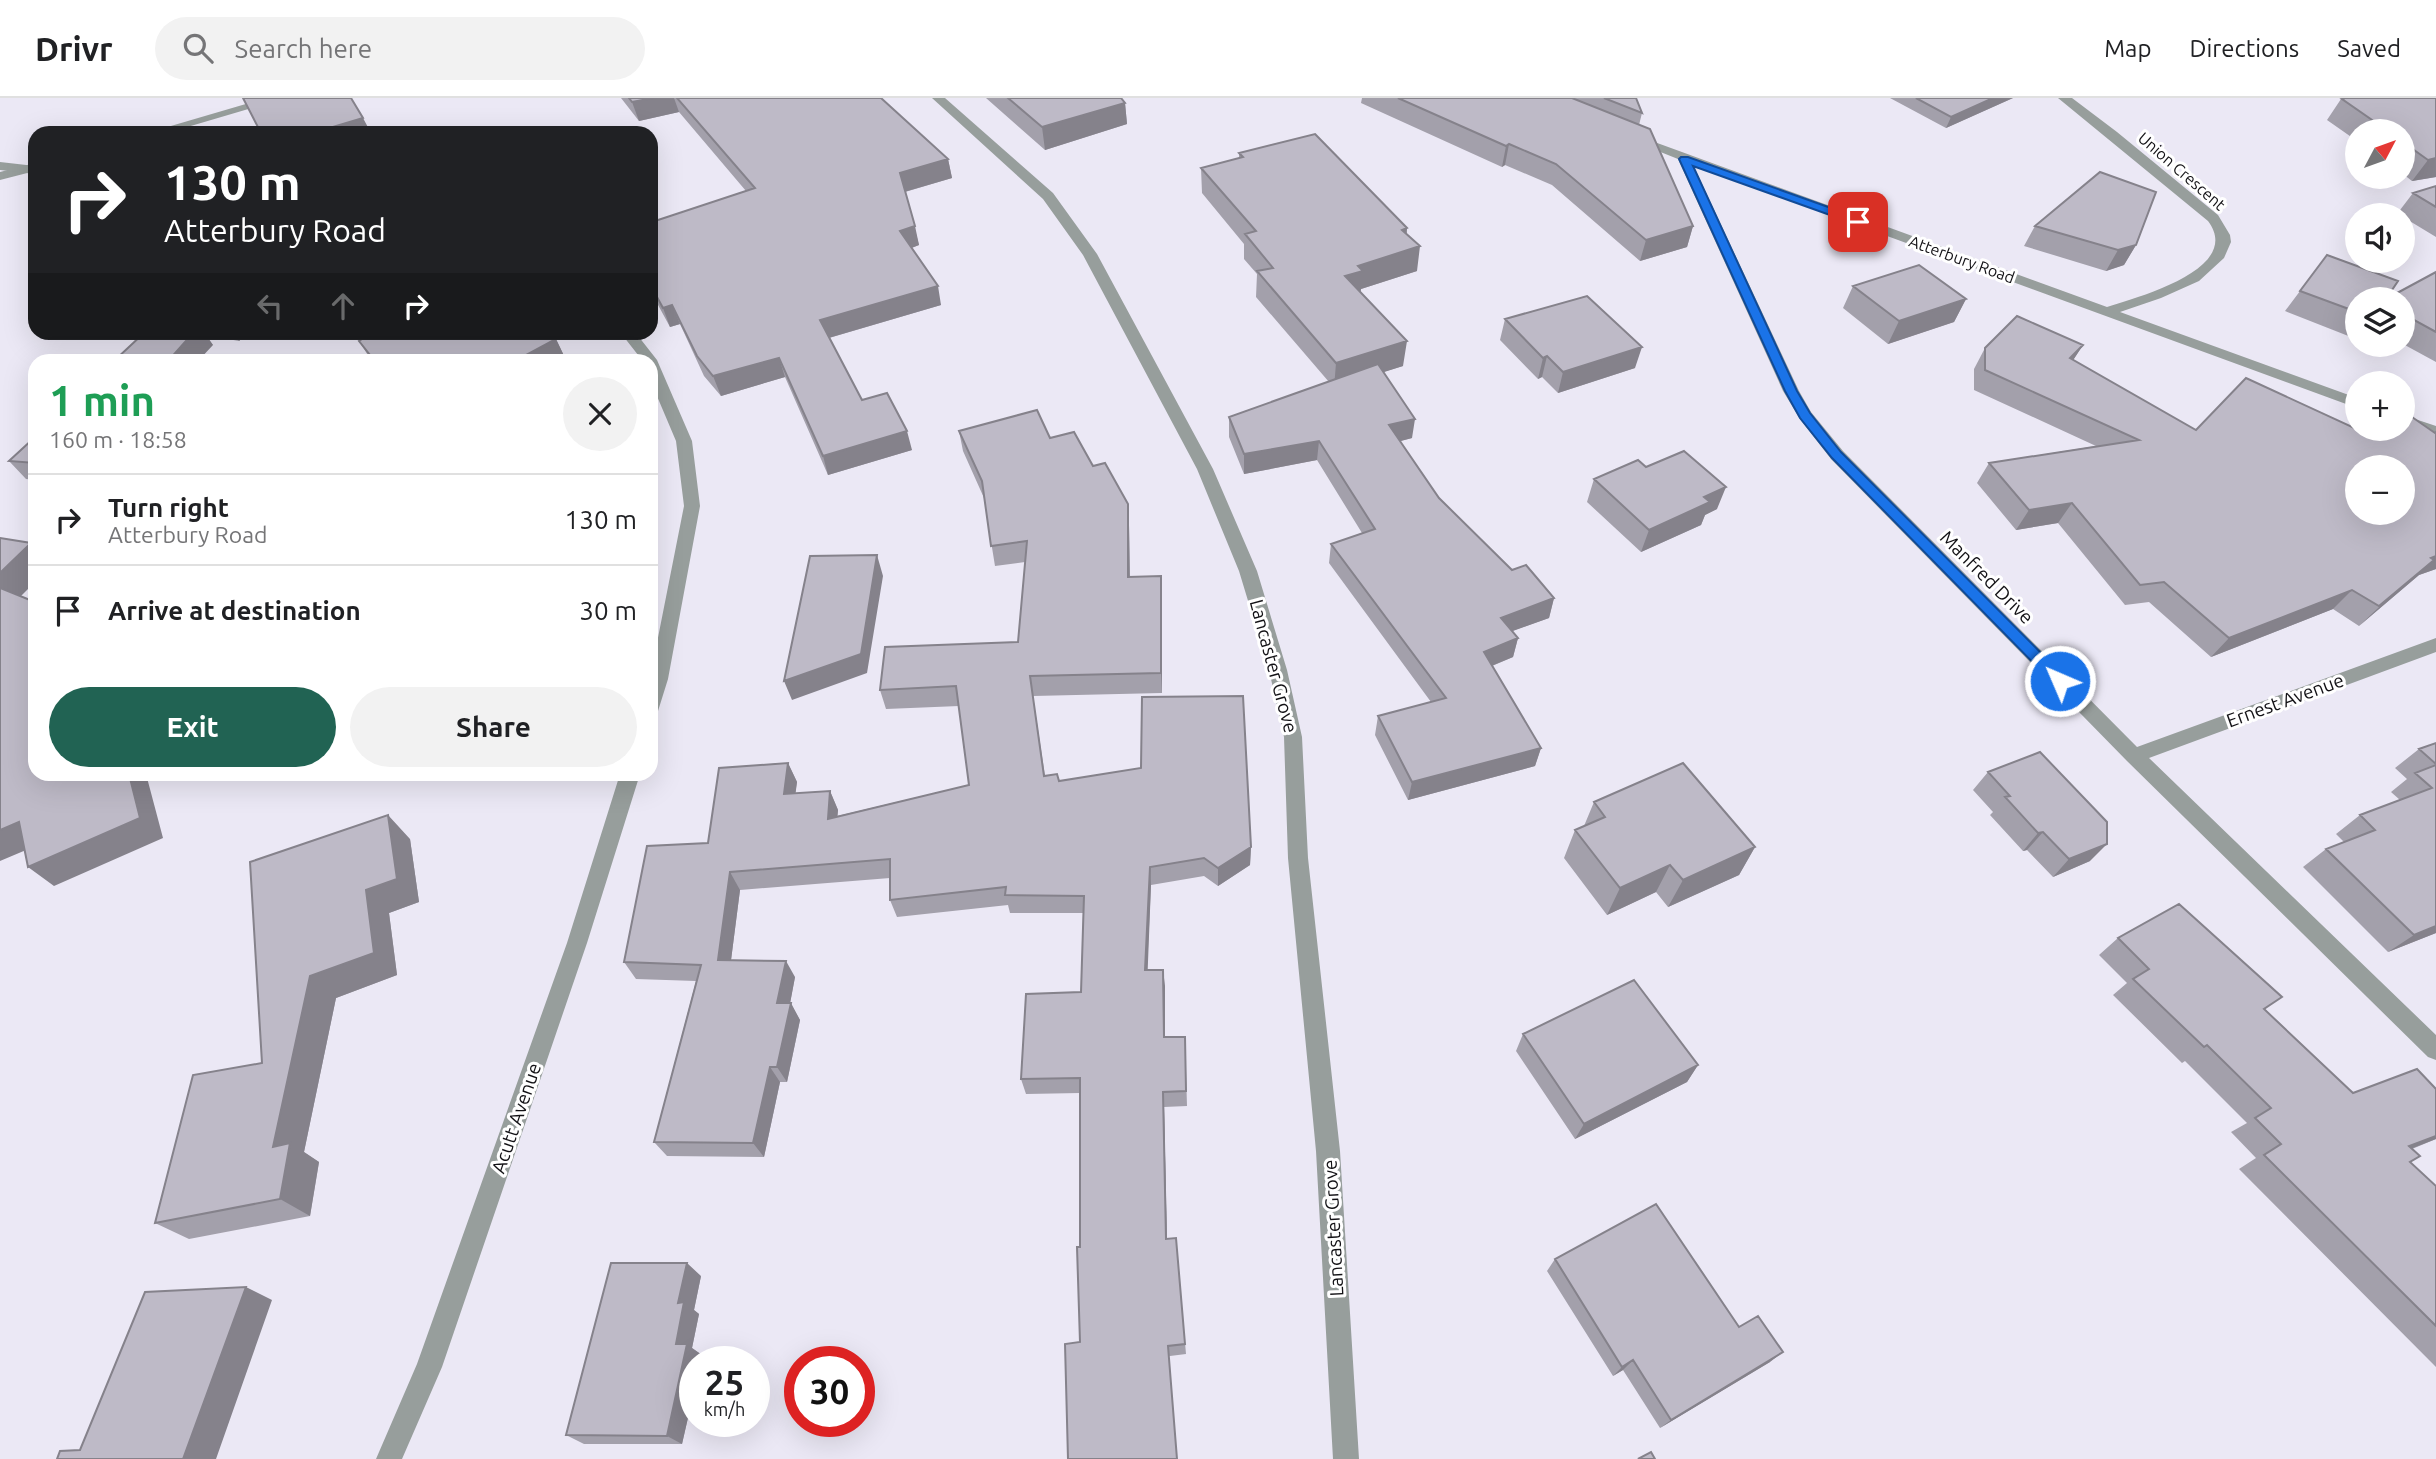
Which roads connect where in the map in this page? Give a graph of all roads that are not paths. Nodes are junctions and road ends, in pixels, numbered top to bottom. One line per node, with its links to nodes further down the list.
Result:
1 (280, 98): 4 (street)
2 (938, 98): 24 (street, Lancaster Grove)
3 (2064, 98): 11 (street, Union Crescent)
4 (178, 126)
5 (1620, 134): 6 (street, Atterbury Road)
6 (1684, 159): 11 (street, Atterbury Road); 20 (street, Manfred Drive)
7 (0, 166): 8 (street)
8 (28, 168)
9 (28, 169): 10 (street)
10 (0, 176)
11 (2107, 311): 15 (street, Atterbury Road)
12 (633, 340): 13 (street)
13 (644, 354)
14 (658, 381): 19 (street)
15 (2345, 399)
16 (2415, 424): 17 (street)
17 (2436, 432)
18 (2436, 645): 20 (street, Ernest Avenue)
19 (658, 683)
20 (2134, 756): 22 (street, Manfred Drive)
21 (628, 781): 23 (street, Acutt Avenue)
22 (2436, 1050)
23 (389, 1459)
24 (1346, 1459)

